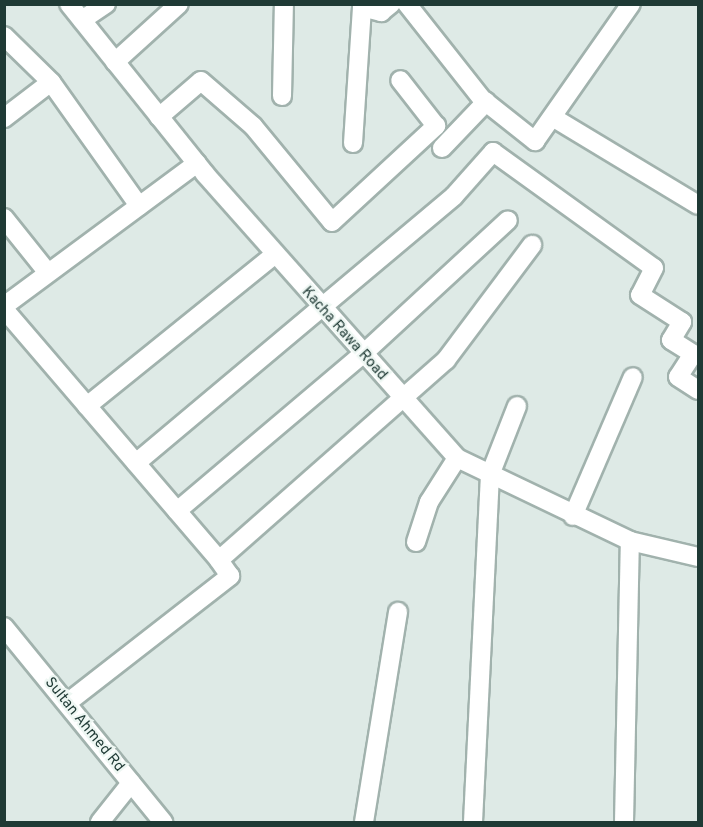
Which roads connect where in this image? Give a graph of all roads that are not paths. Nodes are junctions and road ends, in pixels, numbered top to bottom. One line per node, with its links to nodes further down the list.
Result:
1 (69, 4): 8 (street, Kacha Rawa Road)
2 (106, 4): 8 (street)
3 (179, 4): 10 (street)
4 (284, 4): 13 (street)
5 (391, 4): 18 (street)
6 (407, 4): 14 (street)
7 (631, 4): 17 (street)
8 (82, 20): 10 (street, Kacha Rawa Road)
9 (4, 36): 12 (street)
10 (115, 62): 15 (street, Kacha Rawa Road)
11 (400, 80): 15 (street)
12 (51, 82): 16 (street); 22 (street)
13 (282, 96)
14 (486, 102): 17 (street); 19 (street)
15 (159, 117): 20 (street, Kacha Rawa Road)
16 (4, 118)
17 (554, 118): 21 (street)
18 (352, 143)
19 (441, 148)
20 (196, 163): 22 (street); 26 (street, Kacha Rawa Road)
21 (699, 205)
22 (139, 206): 27 (street)
23 (4, 218): 27 (street)
24 (508, 220): 30 (street)
25 (532, 245): 33 (street)
26 (274, 255): 29 (street, Kacha Rawa Road); 34 (street)
27 (48, 273): 28 (street)
28 (4, 307): 34 (street)
29 (320, 308): 30 (street, Kacha Rawa Road); 32 (street); 37 (street)
30 (363, 354): 33 (street, Kacha Rawa Road); 39 (street)
31 (633, 377): 40 (street)
32 (699, 390)
33 (401, 397): 36 (street, Kacha Rawa Road); 44 (street)
34 (87, 406): 37 (street)
35 (518, 406): 38 (street)
36 (457, 458): 38 (street, Kacha Rawa Road); 42 (street)
37 (136, 463): 39 (street)
38 (490, 475): 40 (street, Kacha Rawa Road); 52 (street)
39 (177, 511): 44 (street)
40 (573, 516): 41 (street, Kacha Rawa Road)
41 (630, 541): 43 (street, Kacha Rawa Road); 53 (street)
42 (416, 542)
43 (699, 557)
44 (219, 560): 47 (street)
45 (398, 612): 51 (street)
46 (4, 627): 47 (street, Sultan Ahmed Rd)
47 (66, 703): 48 (street, Sultan Ahmed Rd)
48 (131, 783): 49 (street); 50 (street, Sultan Ahmed Rd)
49 (100, 822)
50 (163, 822)
51 (364, 822)
52 (473, 822)
53 (624, 822)

